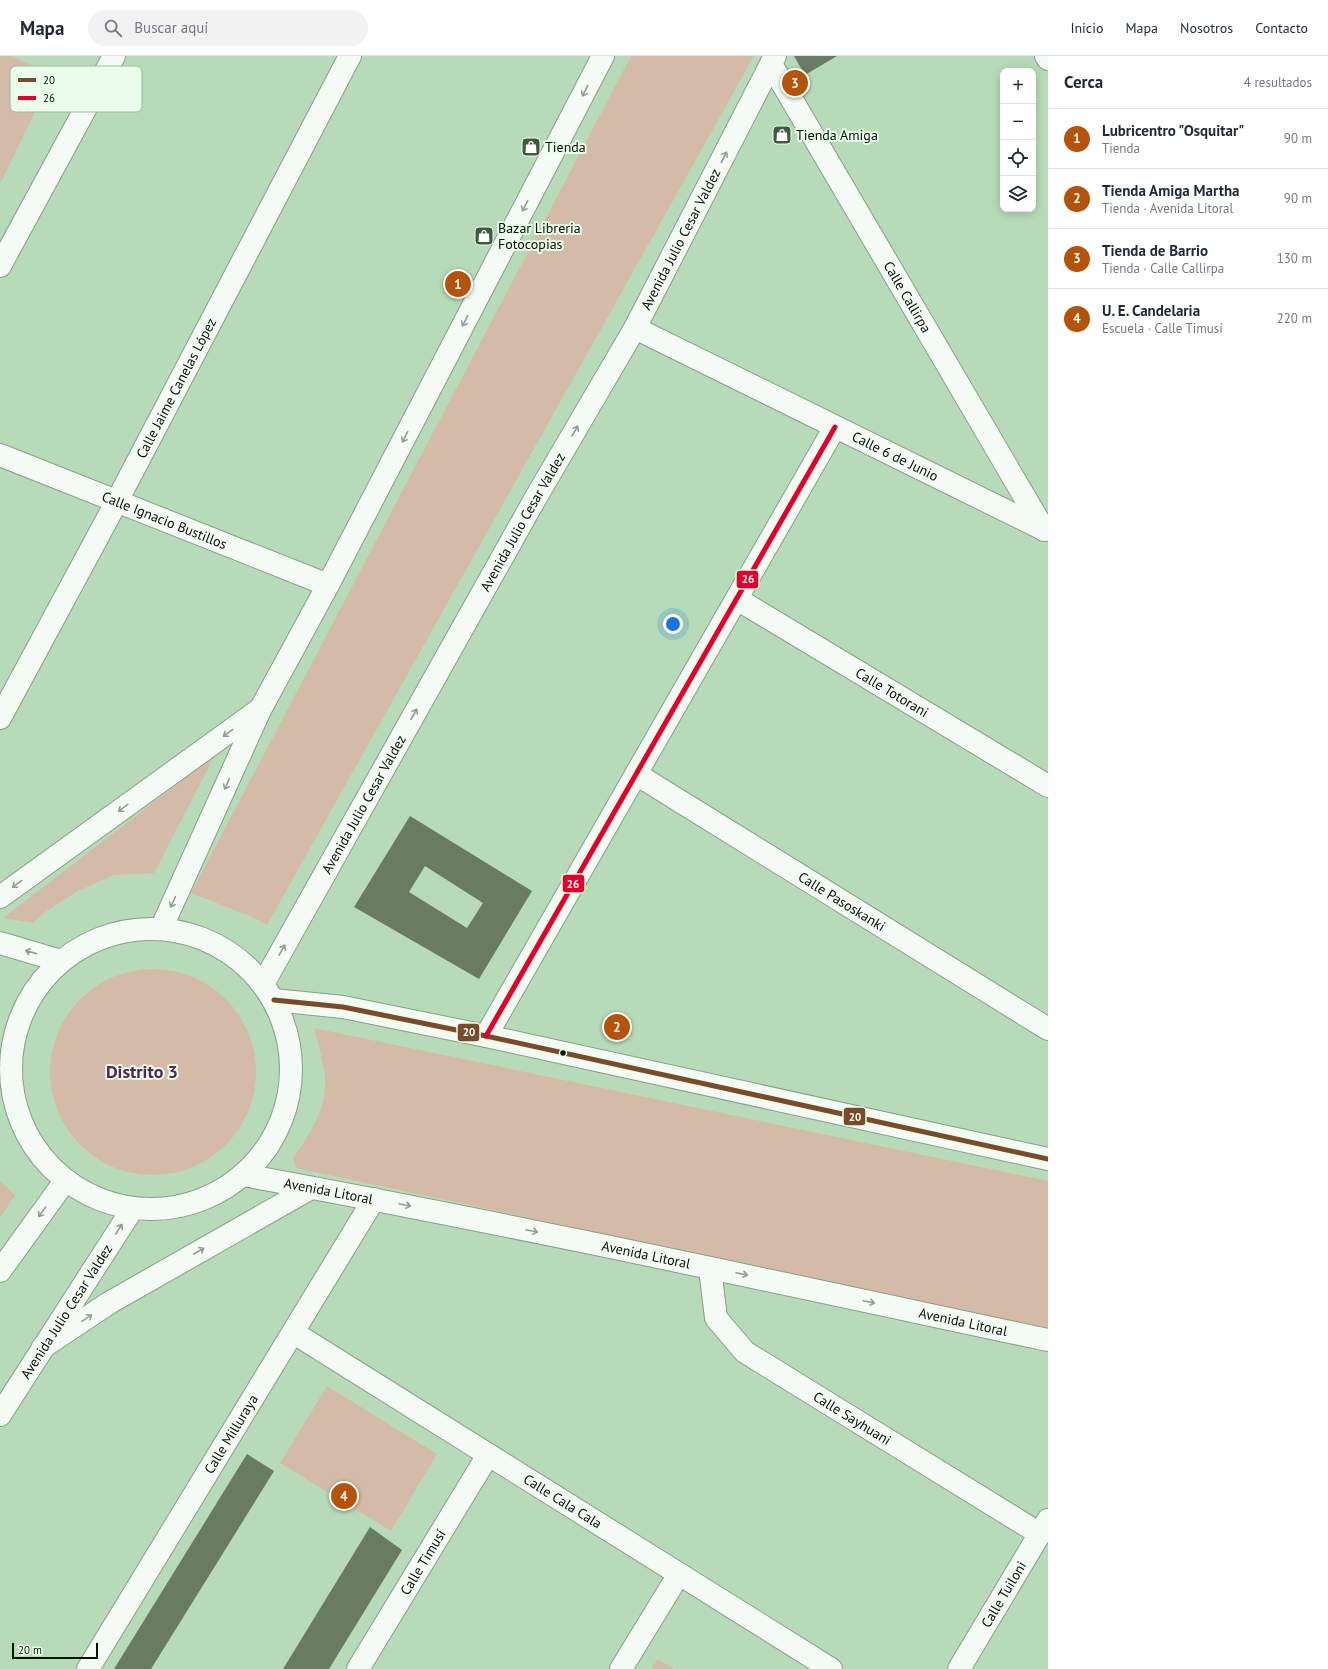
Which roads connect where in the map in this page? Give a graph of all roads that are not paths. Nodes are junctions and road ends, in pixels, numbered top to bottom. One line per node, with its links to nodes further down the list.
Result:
1 (114, 56): 7 (street)
2 (350, 56): 13 (street, Calle Jaime Canelas López)
3 (603, 56): 15 (street, one-way to 15)
4 (1046, 56): 5 (street)
5 (1048, 59)
6 (773, 60): 10 (street, Avenida Julio Cesar Valdez, one-way to 6); 14 (street, Calle Callirpa)
7 (109, 66)
8 (84, 112): 9 (street)
9 (0, 266)
10 (635, 328): 11 (street, Calle 6 de Junio); 26 (street, Avenida Julio Cesar Valdez, one-way to 10)
11 (835, 427): 14 (street, Calle 6 de Junio); 16 (street)
12 (0, 455): 13 (street, Calle Ignacio Bustillos)
13 (117, 501): 15 (street, Calle Ignacio Bustillos); 17 (street, Calle Jaime Canelas López)
14 (1046, 531)
15 (328, 585): 18 (street)
16 (737, 599): 20 (street); 21 (street, Calle Totorani)
17 (7, 688): 19 (street, Calle Jaime Canelas López)
18 (260, 710): 22 (street, one-way to 22); 23 (street, one-way to 23)
19 (0, 718)
20 (636, 774): 27 (street, Calle Pasoskanki); 28 (street)
21 (1048, 786)
22 (0, 897)
23 (161, 929): 25 (street); 26 (street)
24 (0, 943): 25 (street, one-way to 24)
25 (62, 961): 29 (street)
26 (269, 992): 28 (street); 31 (street)
27 (1048, 1029)
28 (486, 1036): 30 (street)
29 (10, 1118): 32 (street)
30 (1048, 1159)
31 (243, 1175): 33 (street, Avenida Litoral); 35 (street)
32 (65, 1181): 35 (street); 37 (street, one-way to 37)
33 (311, 1188): 34 (street, Avenida Litoral); 40 (street, one-way to 33)
34 (374, 1199): 36 (street, Avenida Litoral, one-way to 36); 38 (street, Calle Milluraya)
35 (133, 1208): 40 (street, Avenida Julio Cesar Valdez, one-way to 35)
36 (710, 1268): 39 (street, Avenida Litoral, one-way to 39); 43 (street, Calle Sayhuani)
37 (0, 1271)
38 (294, 1333): 42 (street, Calle Cala Cala); 45 (street, Calle Milluraya)
39 (1048, 1340)
40 (43, 1347): 41 (street, Avenida Julio Cesar Valdez)
41 (0, 1415)
42 (488, 1455): 44 (street, Calle Cala Cala); 46 (street, Calle Timusí)
43 (1044, 1527): 49 (street, Calle Tuiloni)
44 (679, 1574): 47 (street); 48 (street, Calle Cala Cala)
45 (88, 1669)
46 (358, 1669)
47 (621, 1669)
48 (831, 1669)
49 (959, 1669)

